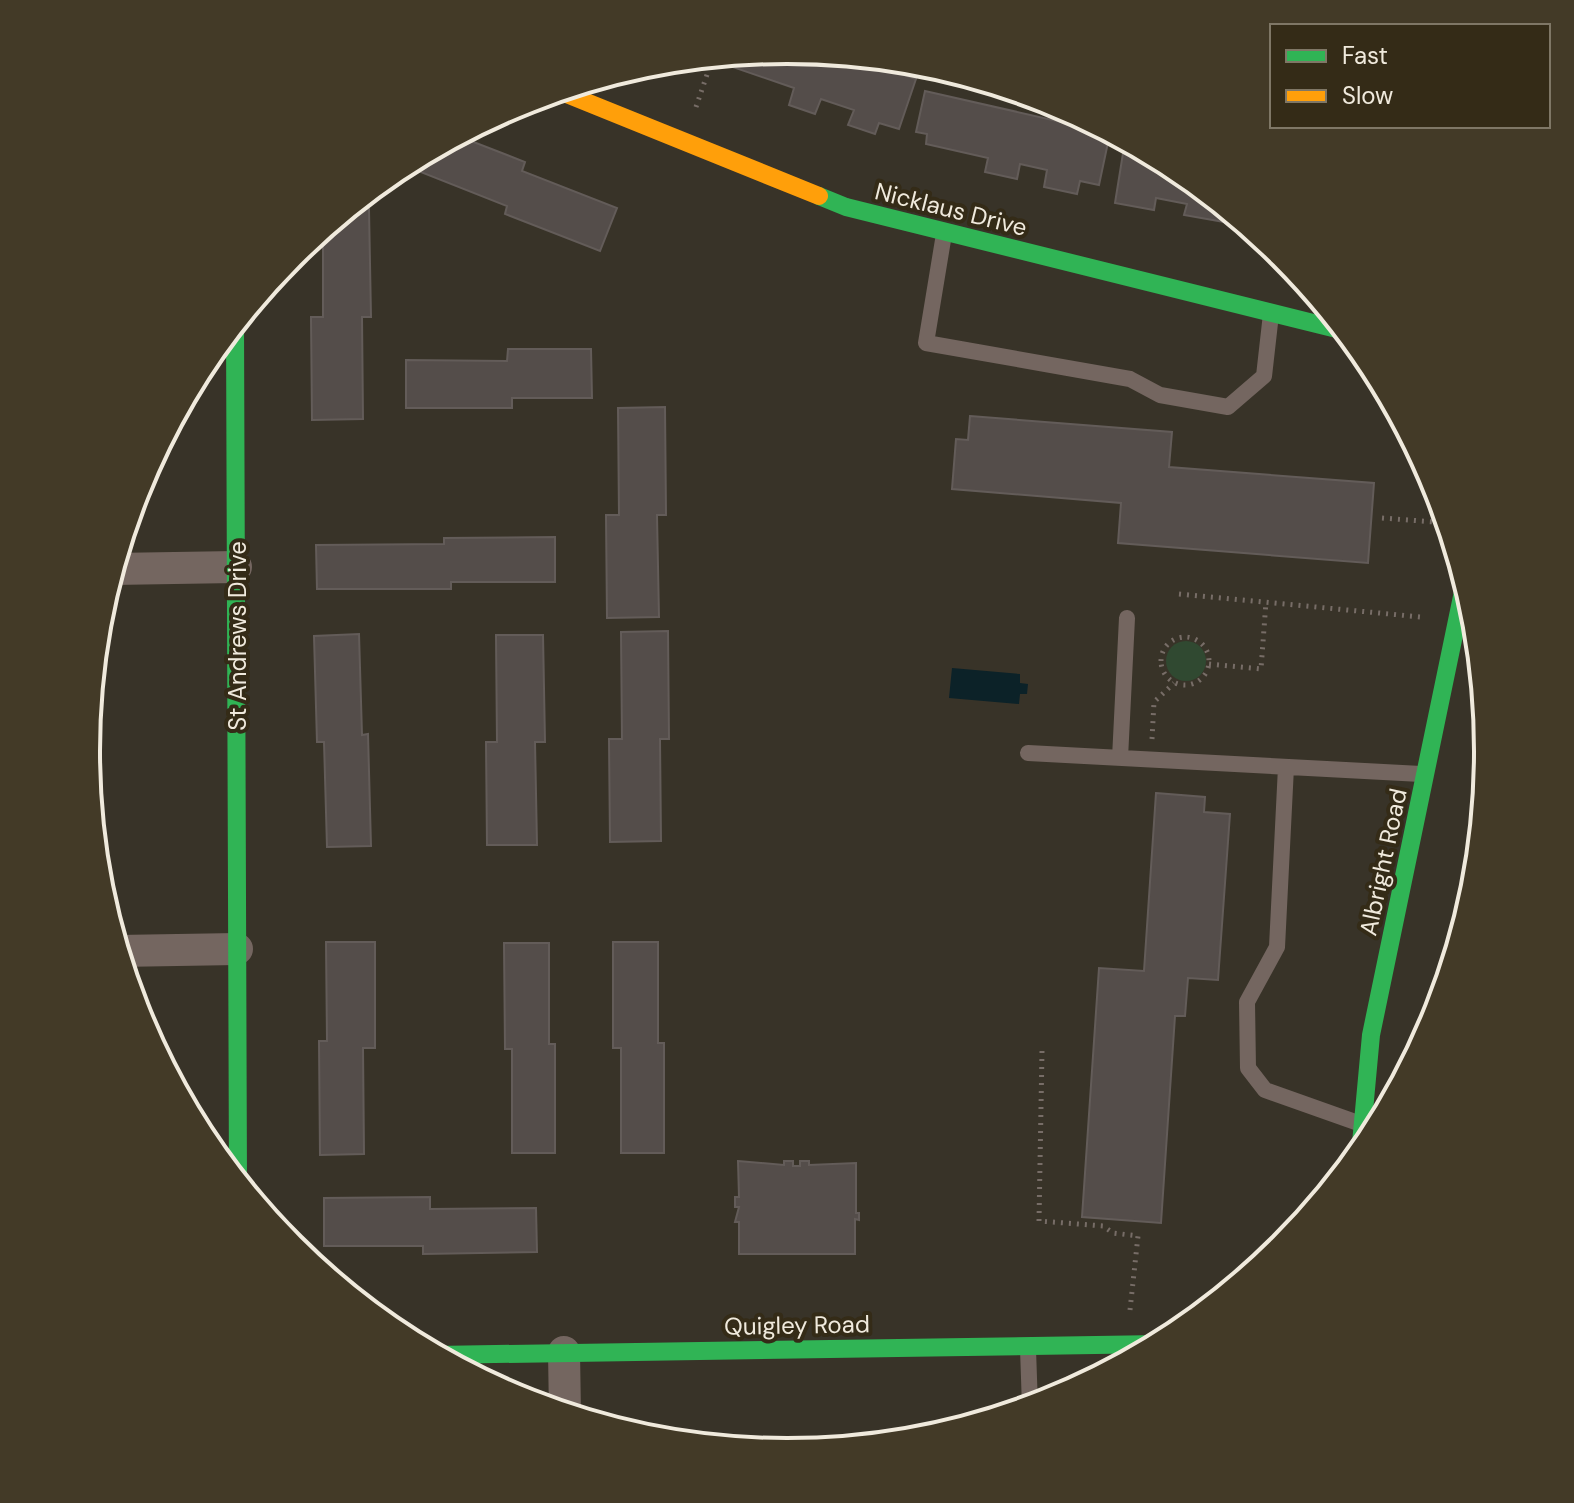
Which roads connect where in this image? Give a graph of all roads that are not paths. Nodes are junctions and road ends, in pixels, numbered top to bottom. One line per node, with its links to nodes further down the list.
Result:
1 (575, 97): 2 (street, Nicklaus Drive)
2 (944, 234): 3 (street, Nicklaus Drive); 3 (lane)
3 (1271, 311): 4 (street, Nicklaus Drive)
4 (1326, 326)
5 (235, 342): 6 (street, St Andrews Drive)
6 (236, 567): 7 (street); 14 (street, St Andrews Drive)
7 (125, 569)
8 (1127, 618): 11 (lane)
9 (1464, 634): 13 (street, Albright Road)
10 (1028, 753): 11 (lane)
11 (1120, 758): 12 (lane)
12 (1286, 767): 13 (lane); 16 (lane)
13 (1425, 775): 16 (street, Albright Road)
14 (237, 949): 15 (street); 18 (street, St Andrews Drive)
15 (130, 951)
16 (1361, 1124): 17 (street, Albright Road)
17 (1361, 1130)
18 (238, 1164)
19 (1028, 1345): 20 (street, Quigley Road); 21 (street, Quigley Road); 23 (lane)
20 (1135, 1345)
21 (564, 1352): 22 (street, Quigley Road); 24 (street)
22 (457, 1354)
23 (1030, 1395)
24 (565, 1403)

